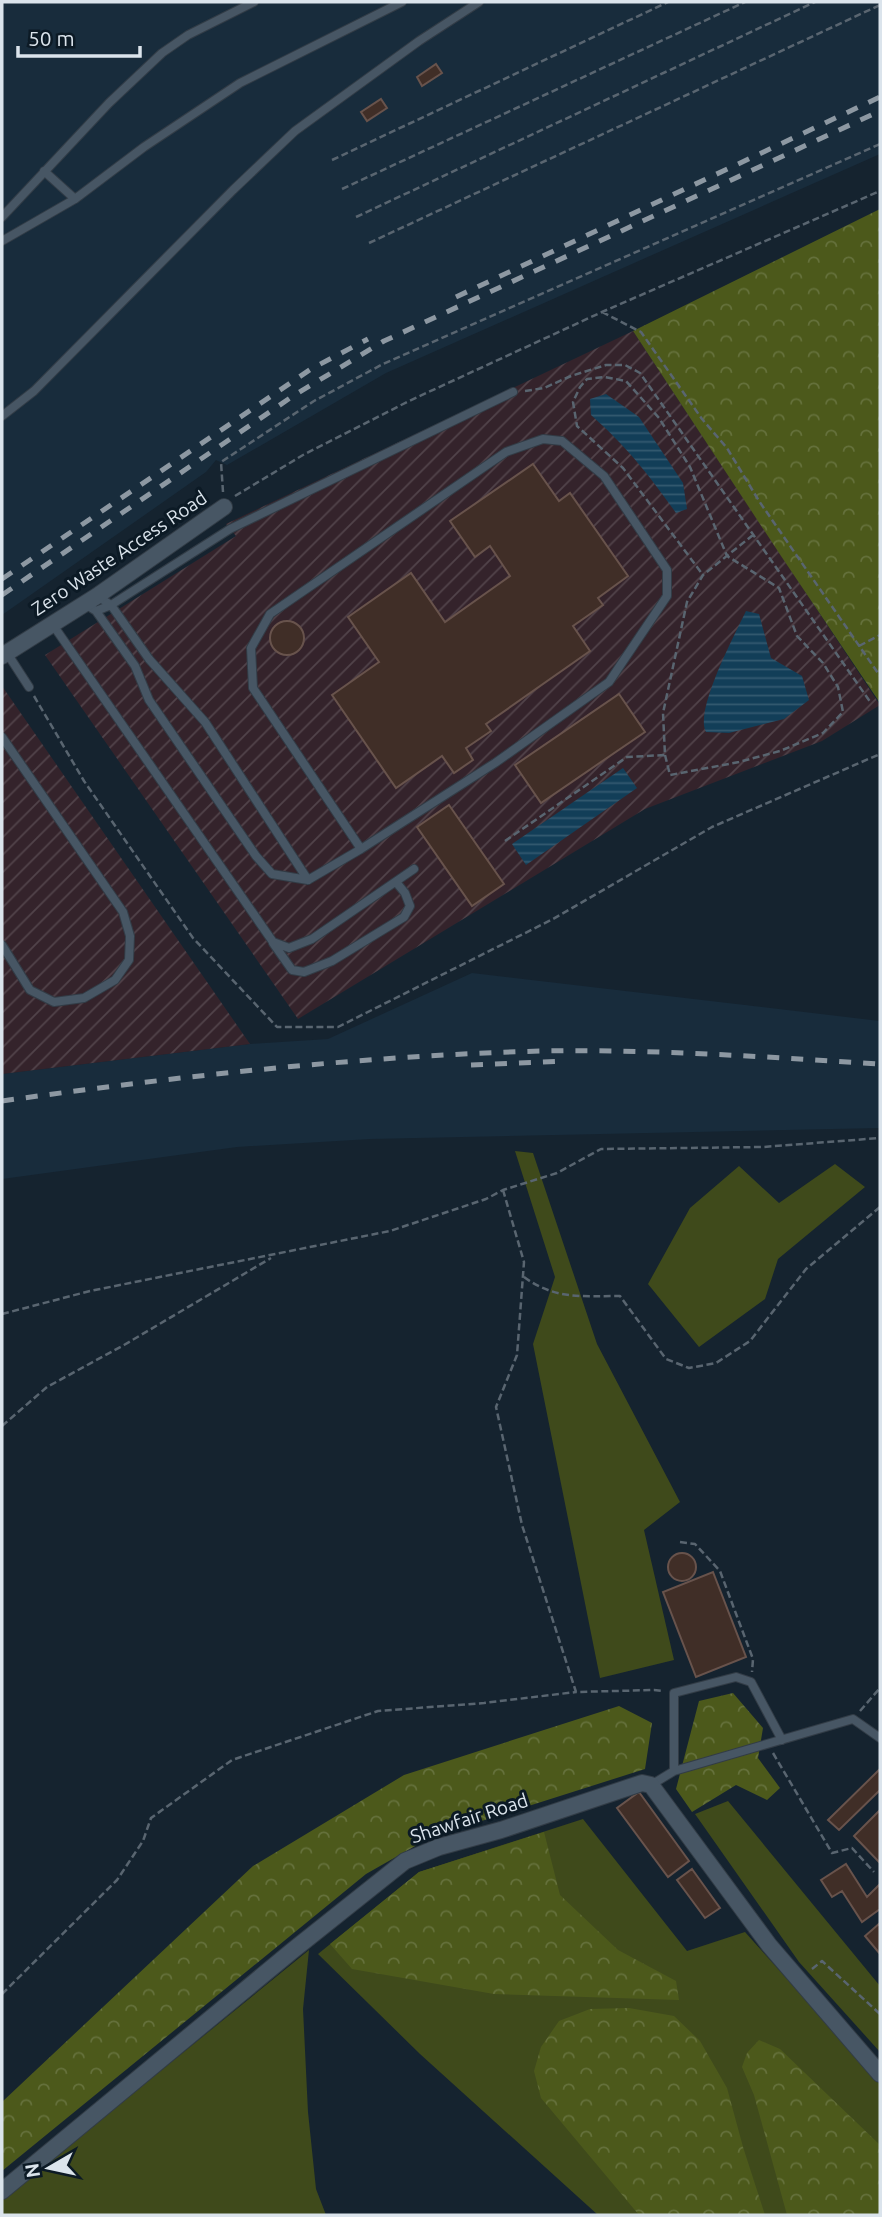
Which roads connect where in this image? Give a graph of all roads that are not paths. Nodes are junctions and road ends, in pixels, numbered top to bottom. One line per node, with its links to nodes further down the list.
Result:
1 (254, 2): 4 (lane)
2 (402, 2): 5 (lane)
3 (479, 2): 9 (lane)
4 (44, 171): 5 (lane); 6 (lane)
5 (75, 199): 7 (lane)
6 (2, 217)
7 (2, 241)
8 (513, 392): 11 (lane)
9 (2, 416)
10 (224, 507): 11 (street, Zero Waste Access Road)
11 (97, 604): 12 (street, Zero Waste Access Road); 18 (lane); 18 (lane)
12 (53, 625): 13 (street, Zero Waste Access Road); 20 (lane)
13 (4, 654): 14 (lane)
14 (29, 687)
15 (2, 737): 21 (lane)
16 (361, 849): 16 (lane); 18 (lane)
17 (414, 869): 19 (lane)
18 (308, 880)
19 (396, 882): 20 (lane); 20 (lane)
20 (272, 942)
21 (2, 945)
22 (880, 1738): 23 (lane)
23 (782, 1740): 24 (lane); 24 (lane)
24 (674, 1771): 25 (lane)
25 (651, 1785): 26 (street); 27 (street, Shawfair Road)
26 (880, 2074)
27 (2, 2191)

